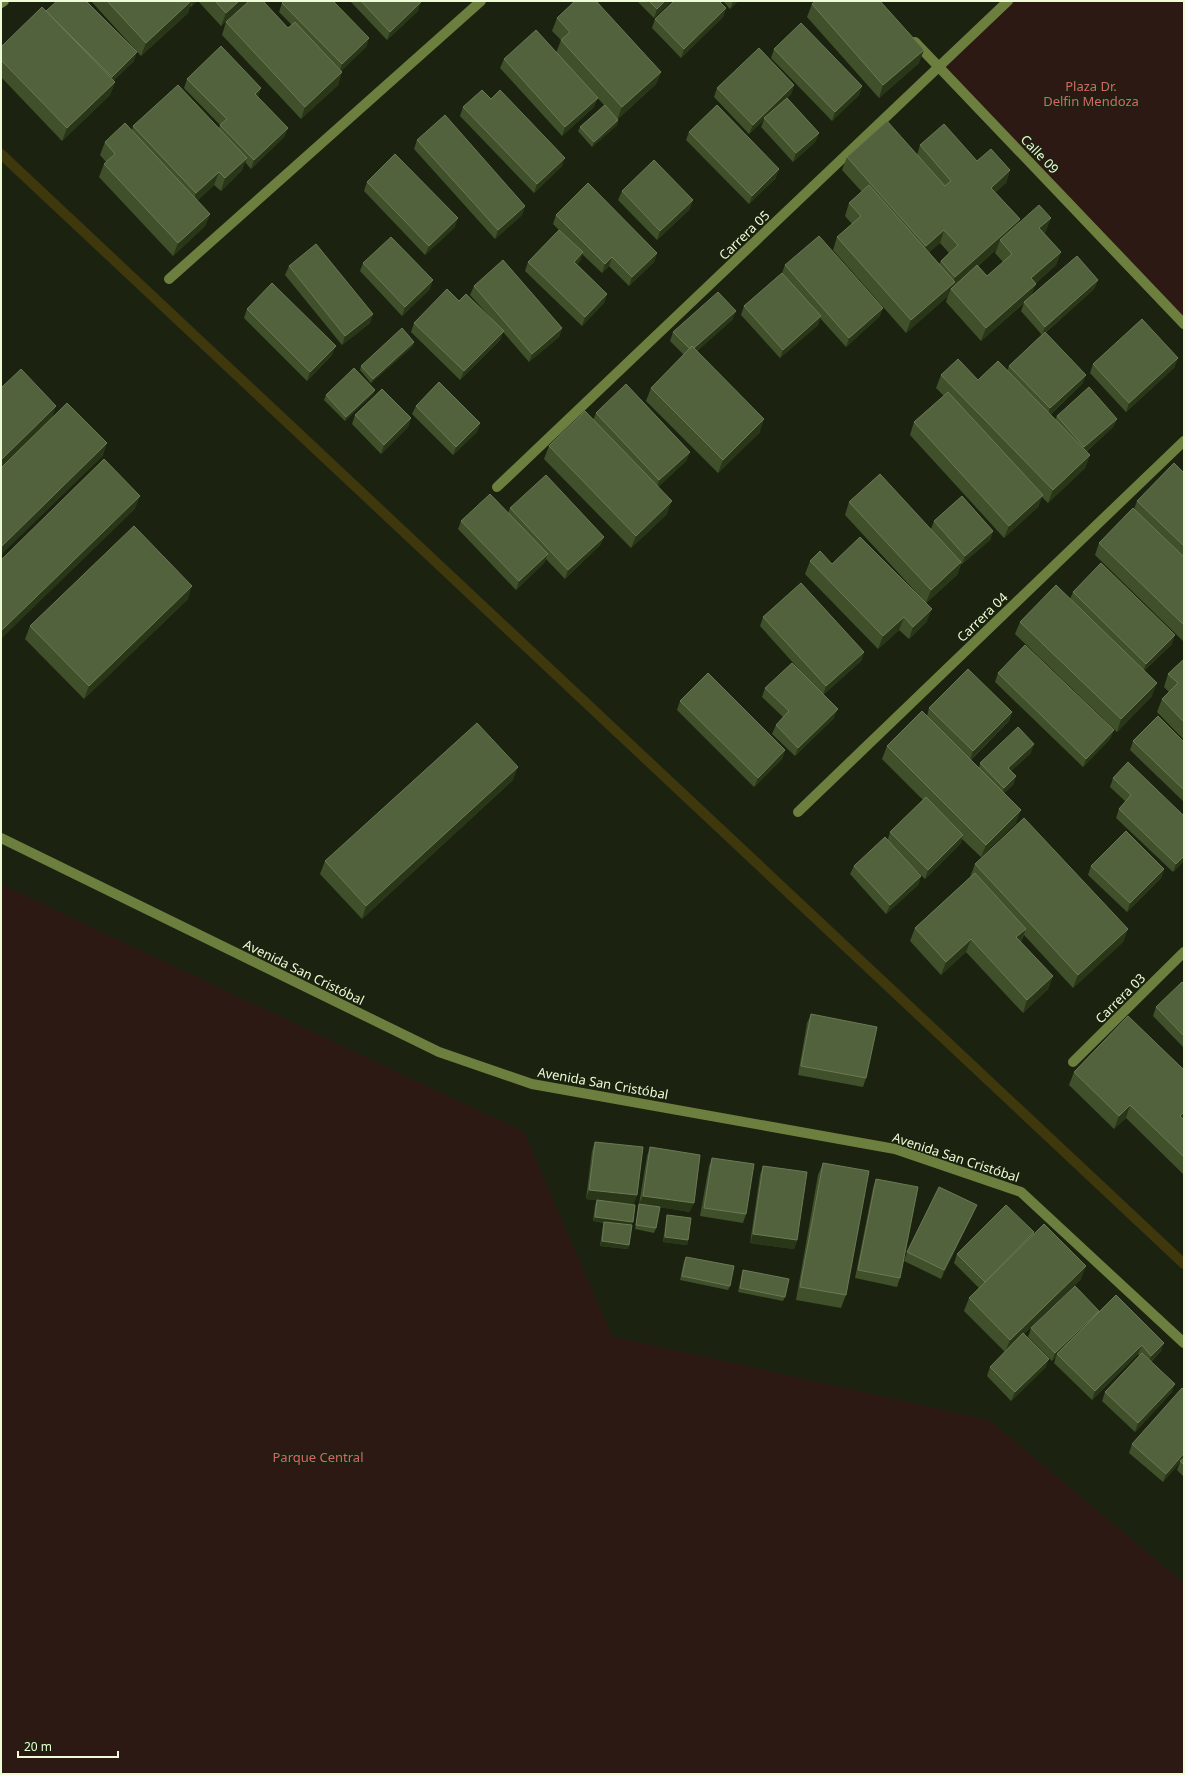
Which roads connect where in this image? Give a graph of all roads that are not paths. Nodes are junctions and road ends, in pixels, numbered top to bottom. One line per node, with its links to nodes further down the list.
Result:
1 (4, 1): 4 (street)
2 (481, 1): 7 (street)
3 (1008, 1): 6 (street, Carrera 05)
4 (1, 3)
5 (908, 34): 6 (street, Calle 09)
6 (939, 68): 8 (street, Calle 09); 10 (street, Carrera 05)
7 (169, 279)
8 (1184, 324)
9 (1184, 441): 11 (street, Carrera 04)
10 (497, 487)
11 (798, 812)
12 (1, 838): 15 (street, Avenida San Cristóbal)
13 (1184, 952): 14 (street, Carrera 03)
14 (1073, 1062)
15 (1184, 1343)

